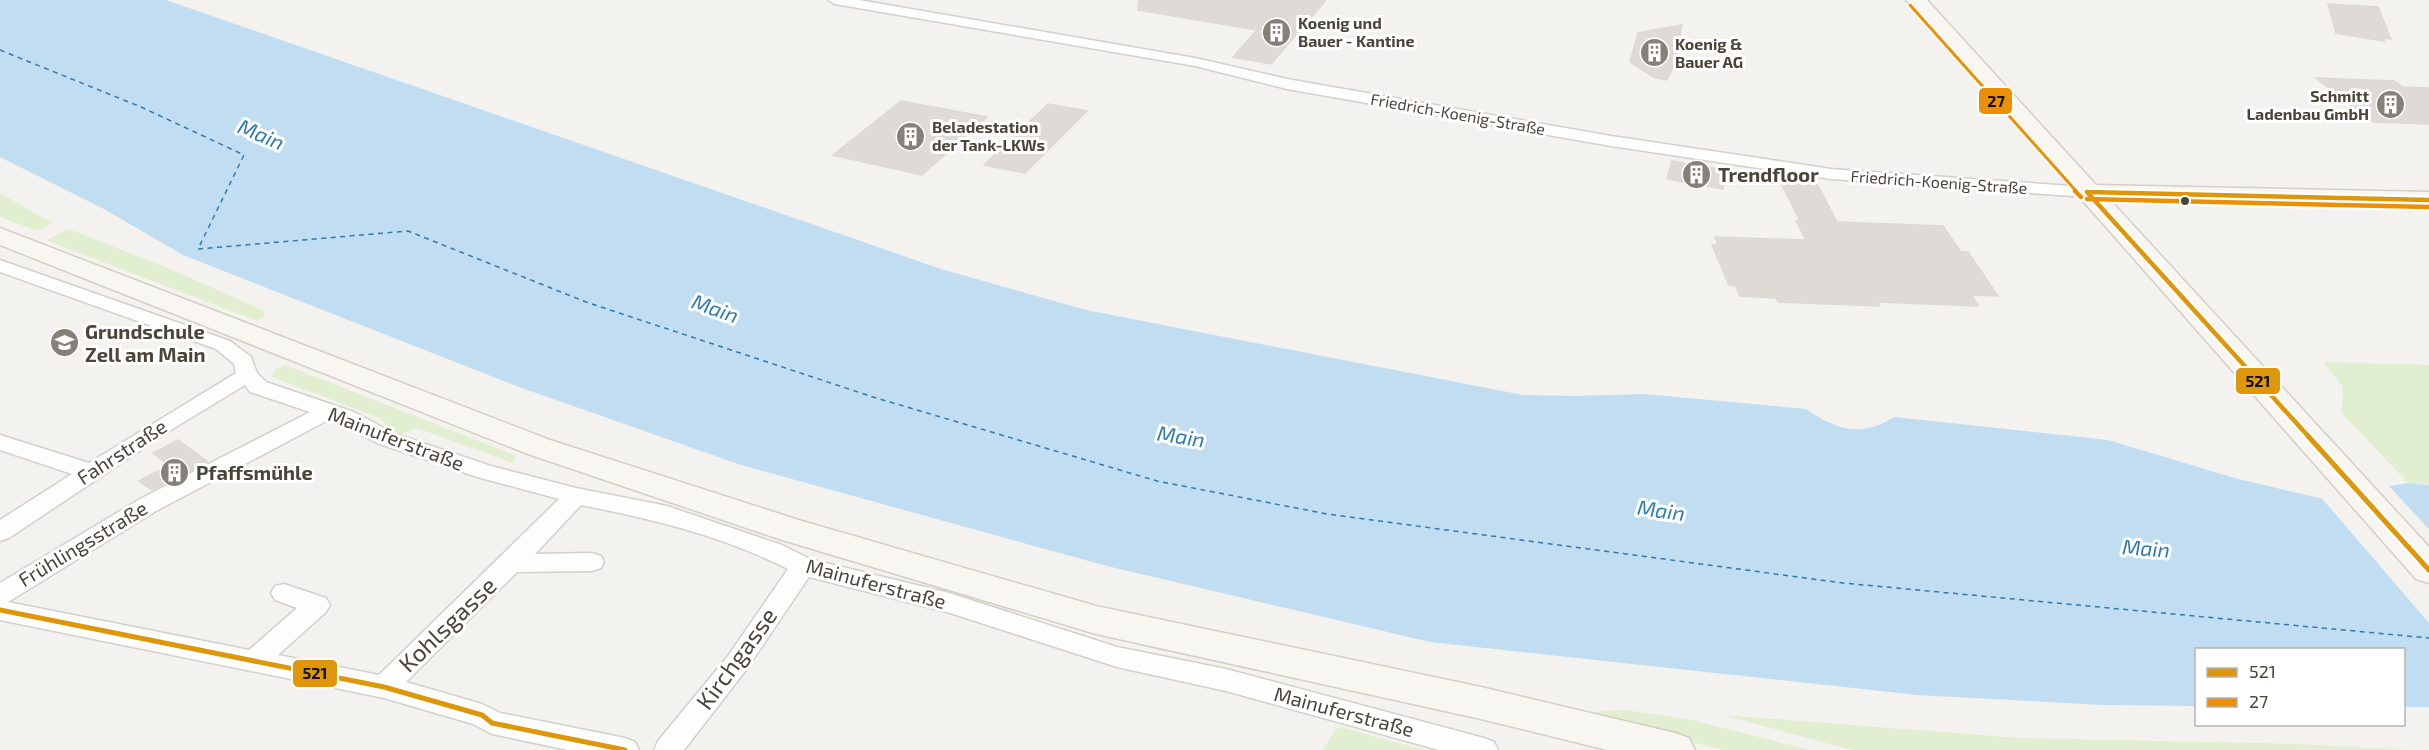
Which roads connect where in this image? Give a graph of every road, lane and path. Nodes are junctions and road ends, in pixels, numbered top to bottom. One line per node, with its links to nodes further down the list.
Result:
1 (835, 0): 3 (street, Friedrich-Koenig-Straße)
2 (1916, 0): 3 (main road)
3 (2087, 192): 4 (main road); 16 (main road)
4 (2429, 200)
5 (0, 236): 25 (main road)
6 (0, 266): 7 (street)
7 (247, 375): 8 (street, Mainuferstraße); 10 (street, Fahrstraße)
8 (327, 412): 11 (street, Mainuferstraße); 18 (street, Frühlingsstraße)
9 (0, 442): 10 (street)
10 (91, 472): 12 (street, Fahrstraße)
11 (576, 496): 14 (street, Kohlsgasse); 15 (street, Mainuferstraße)
12 (0, 532)
13 (592, 562): 14 (street, Kohlsgasse)
14 (513, 563): 21 (street, Kohlsgasse)
15 (803, 566): 23 (street, Kirchgasse); 24 (street, Mainuferstraße)
16 (2429, 570)
17 (284, 593): 20 (street)
18 (0, 596)
19 (0, 610): 20 (street)
20 (253, 662): 21 (street)
21 (384, 687): 22 (street)
22 (625, 750)
23 (667, 750)
24 (1484, 750)
25 (1675, 750)

